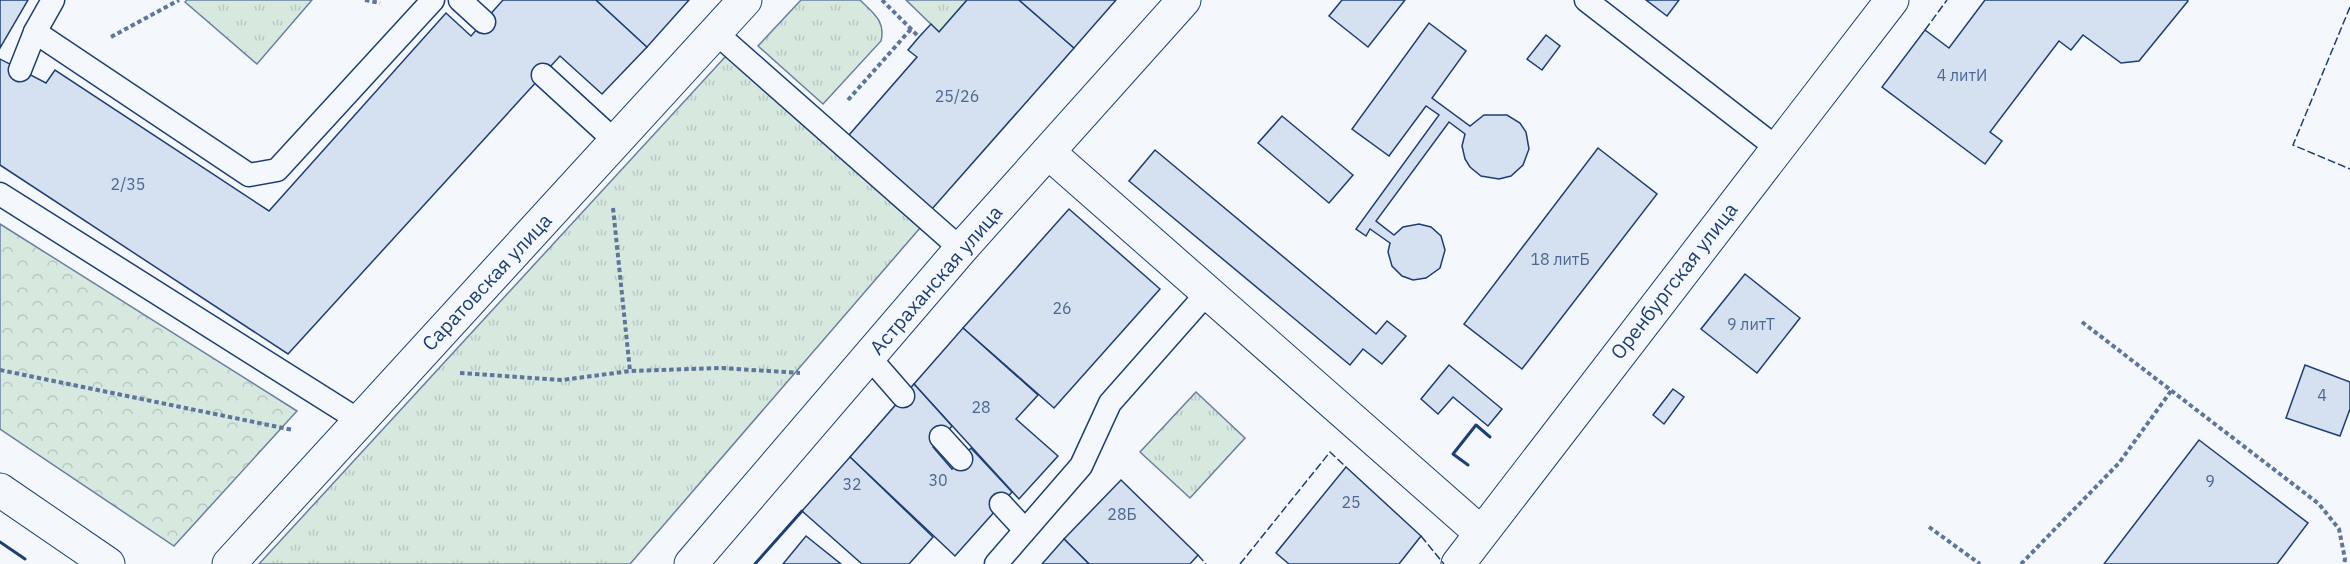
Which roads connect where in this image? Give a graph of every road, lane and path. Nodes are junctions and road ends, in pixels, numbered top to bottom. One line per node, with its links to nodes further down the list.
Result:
1 (53, 0): 12 (lane)
2 (179, 0): 15 (path)
3 (433, 0): 15 (lane)
4 (460, 0): 10 (lane)
5 (745, 0): 13 (street, Саратовская улица)
6 (882, 0): 11 (path)
7 (1184, 0): 21 (street, Астраханская улица)
8 (1586, 0): 20 (lane)
9 (1892, 0): 20 (street, Оренбургская улица)
10 (484, 22)
11 (911, 29): 14 (path); 18 (path)
12 (35, 32): 15 (lane); 16 (lane)
13 (715, 32): 18 (lane); 19 (street, Саратовская улица)
14 (919, 37)
15 (76, 57)
16 (20, 70)
17 (543, 75): 19 (lane)
18 (823, 128): 23 (lane)
19 (611, 145): 28 (street, Саратовская улица); 29 (path)
20 (1777, 148): 41 (street, Оренбургская улица)
21 (1048, 152): 23 (street, Астраханская улица); 24 (street)
22 (0, 194): 33 (lane)
23 (961, 249): 26 (street, Астраханская улица)
24 (1208, 292): 40 (lane); 41 (street)
25 (2082, 322): 31 (path)
26 (868, 357): 32 (lane); 44 (street, Астраханская улица)
27 (0, 370): 34 (path)
28 (406, 370): 29 (path); 33 (street, Саратовская улица)
29 (630, 371): 30 (path)
30 (804, 373)
31 (2171, 392): 48 (path); 49 (path)
32 (903, 396)
33 (360, 421): 43 (street, Саратовская улица)
34 (303, 432)
35 (941, 437): 36 (lane)
36 (961, 459)
37 (0, 490): 42 (street)
38 (1001, 504): 40 (lane)
39 (1929, 527): 47 (path)
40 (1025, 530): 45 (lane)
41 (1481, 533): 46 (street, Оренбургская улица)
42 (108, 564)
43 (229, 564)
44 (692, 564)
45 (996, 564)
46 (1458, 564)
47 (1980, 564)
48 (2021, 564)
49 (2344, 564)

